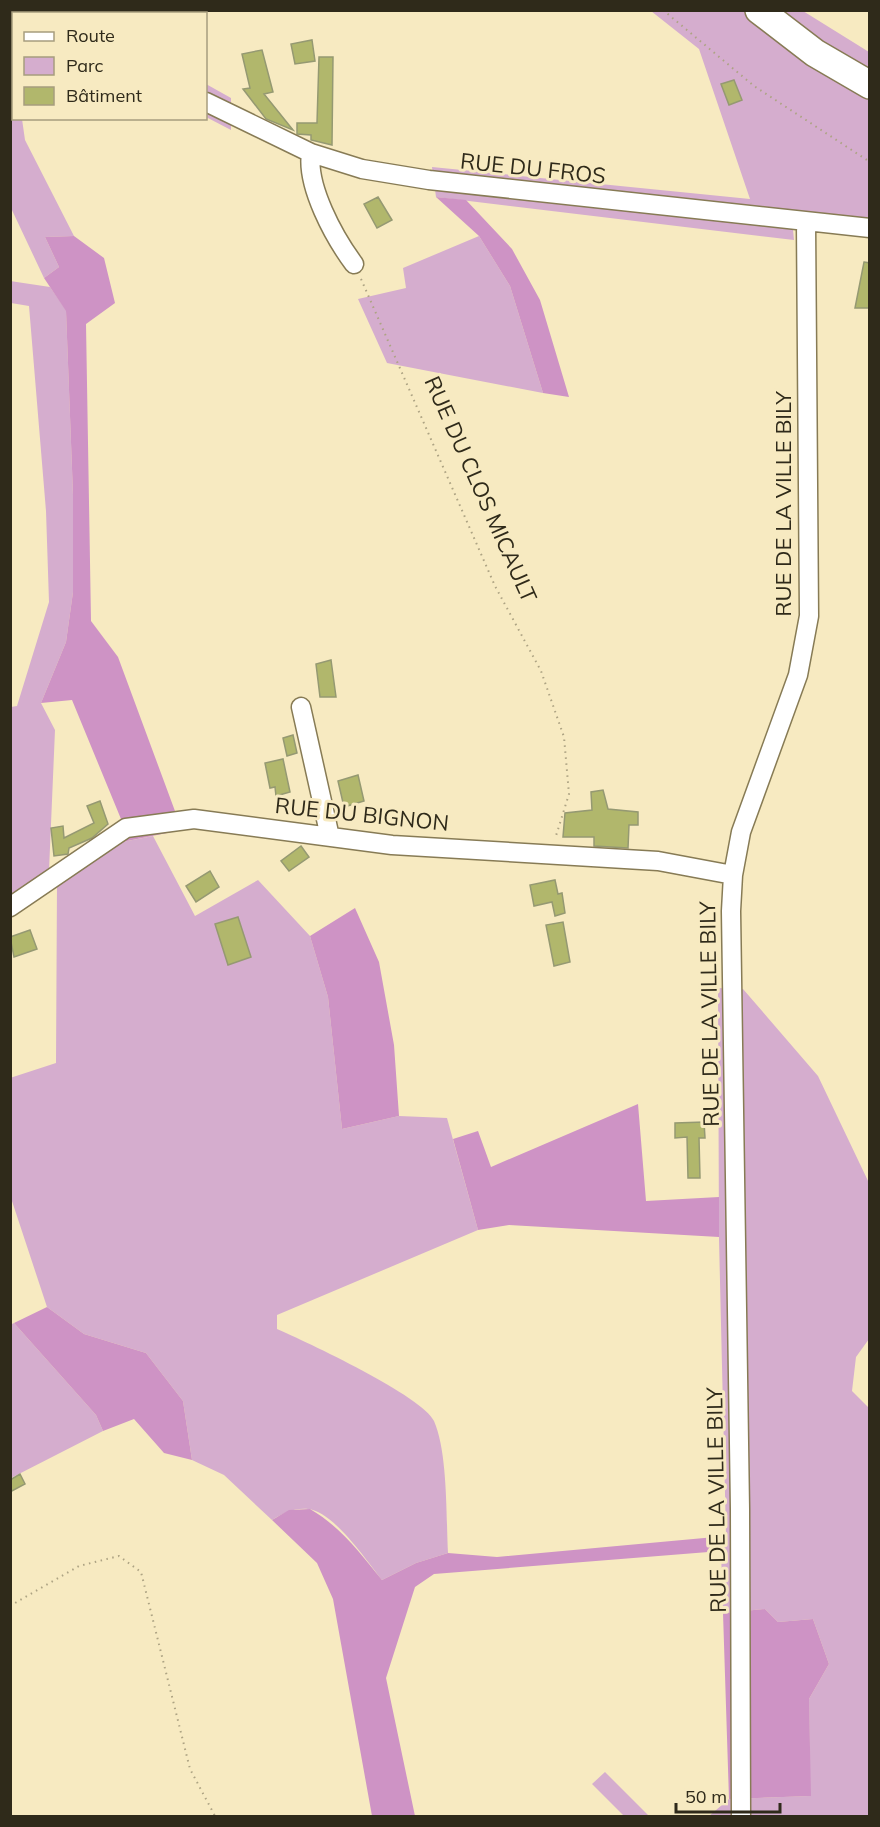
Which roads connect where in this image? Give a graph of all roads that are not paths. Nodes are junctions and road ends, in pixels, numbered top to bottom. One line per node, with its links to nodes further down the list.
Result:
1 (759, 10): 2 (highway)
2 (870, 85)
3 (207, 102): 4 (street, RUE DU FROS)
4 (311, 153): 5 (street, RUE DU FROS); 7 (street)
5 (806, 223): 6 (street, RUE DU FROS); 10 (street, RUE DE LA VILLE BILY)
6 (870, 228)
7 (354, 264)
8 (300, 707): 9 (street)
9 (330, 837): 10 (street, RUE DU BIGNON); 11 (street, RUE DU BIGNON)
10 (733, 875): 12 (street, RUE DE LA VILLE BILY)
11 (10, 907)
12 (741, 1816)

